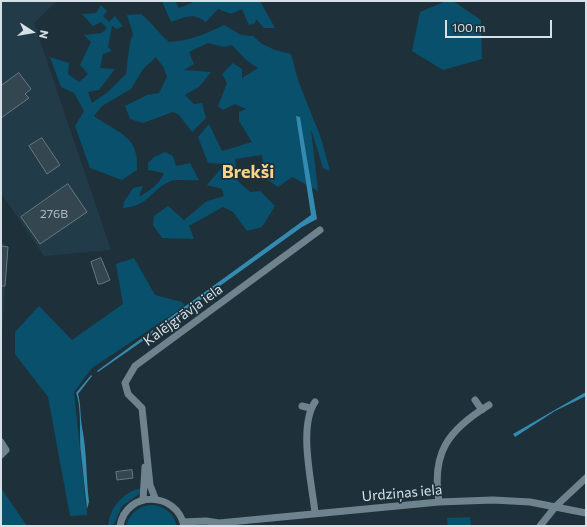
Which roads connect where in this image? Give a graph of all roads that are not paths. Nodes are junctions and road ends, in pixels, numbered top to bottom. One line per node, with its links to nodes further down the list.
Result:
1 (320, 230): 7 (street, Kalējgrāvja iela)
2 (475, 400): 5 (street)
3 (489, 405): 5 (street)
4 (302, 406): 14 (street)
5 (482, 410): 12 (street)
6 (1, 442): 8 (street)
7 (146, 449): 10 (street, Kalējgrāvja iela); 11 (street, Kalējgrāvja iela)
8 (1, 454)
9 (586, 478): 13 (street)
10 (155, 498): 11 (street); 16 (street)
11 (143, 500): 18 (street)
12 (439, 502): 13 (street, Urdziņas iela); 14 (street, Urdziņas iela)
13 (556, 506): 15 (street, Urdziņas iela); 19 (street)
14 (315, 513): 17 (street, Urdziņas iela)
15 (586, 513)
16 (184, 524): 17 (street, Urdziņas iela)
17 (216, 525)
18 (120, 526)
19 (540, 526)

